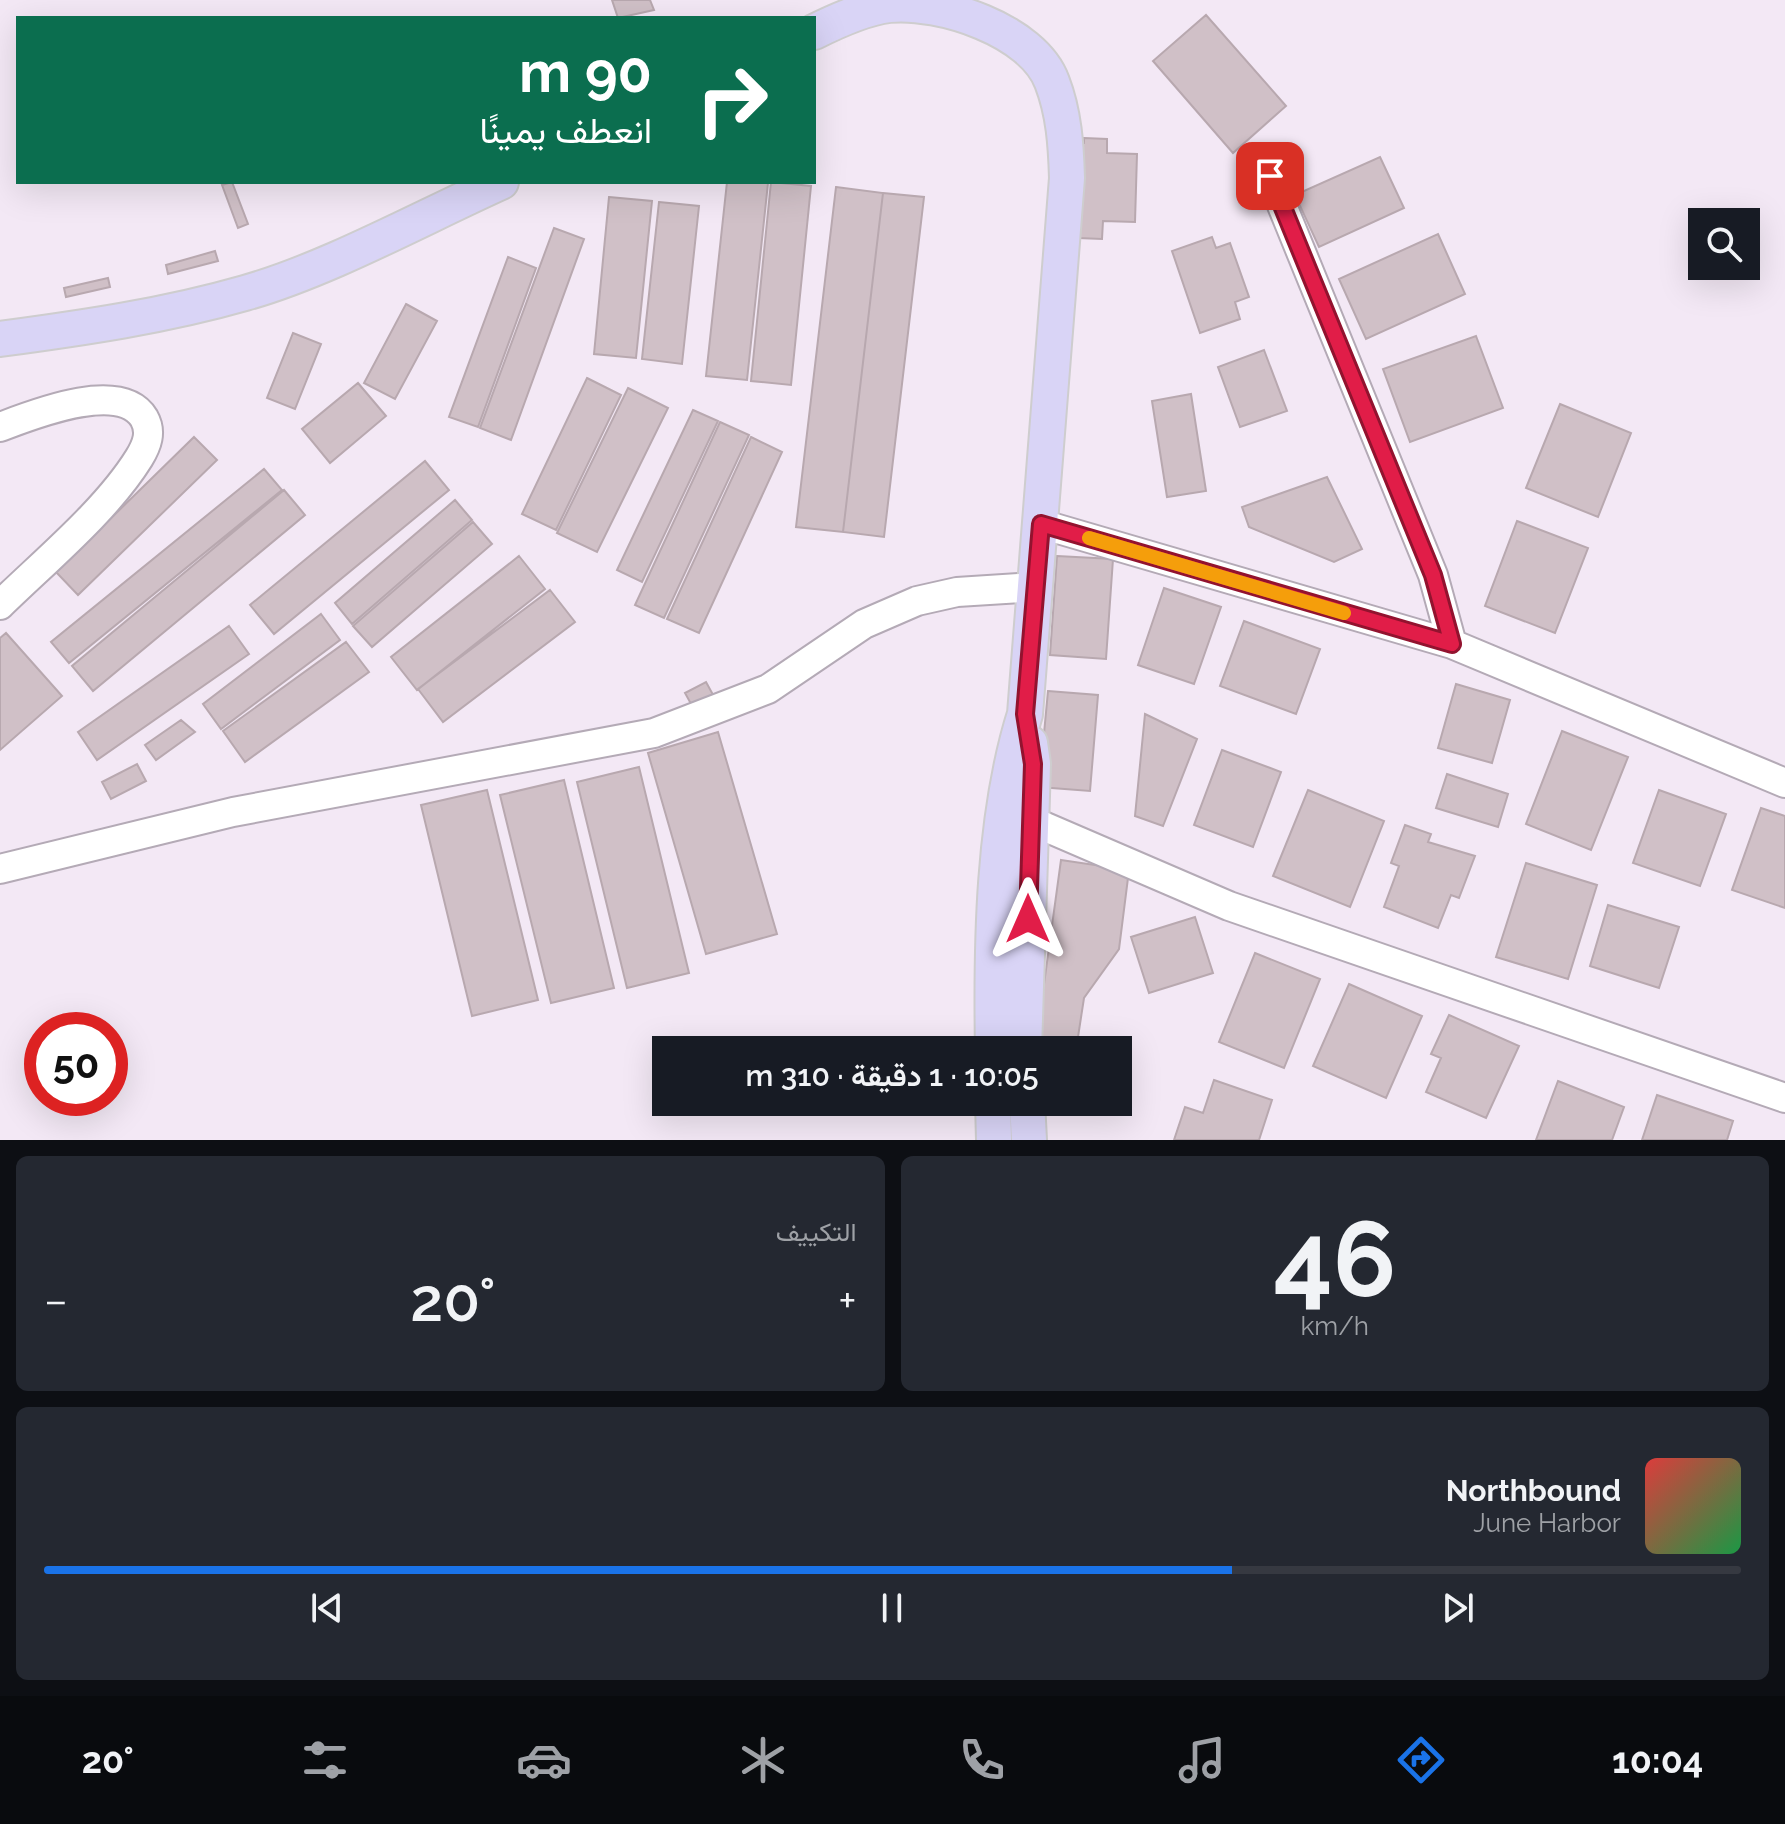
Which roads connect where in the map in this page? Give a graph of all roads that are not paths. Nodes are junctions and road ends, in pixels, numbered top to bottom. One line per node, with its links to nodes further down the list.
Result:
1 (816, 31): 6 (main road)
2 (1270, 176): 9 (street)
3 (497, 184): 4 (main road)
4 (0, 339)
5 (0, 427): 8 (street)
6 (1041, 524): 7 (main road); 9 (street)
7 (1036, 587): 11 (main road); 12 (street)
8 (0, 605)
9 (1452, 644): 10 (street)
10 (1785, 783)
11 (1016, 814): 13 (main road); 14 (main road); 15 (street)
12 (0, 869)
13 (994, 1036)
14 (1024, 1036)
15 (1785, 1098)
16 (993, 1116): 18 (main road)
17 (1028, 1116): 19 (main road)
18 (994, 1140)
19 (1029, 1140)

